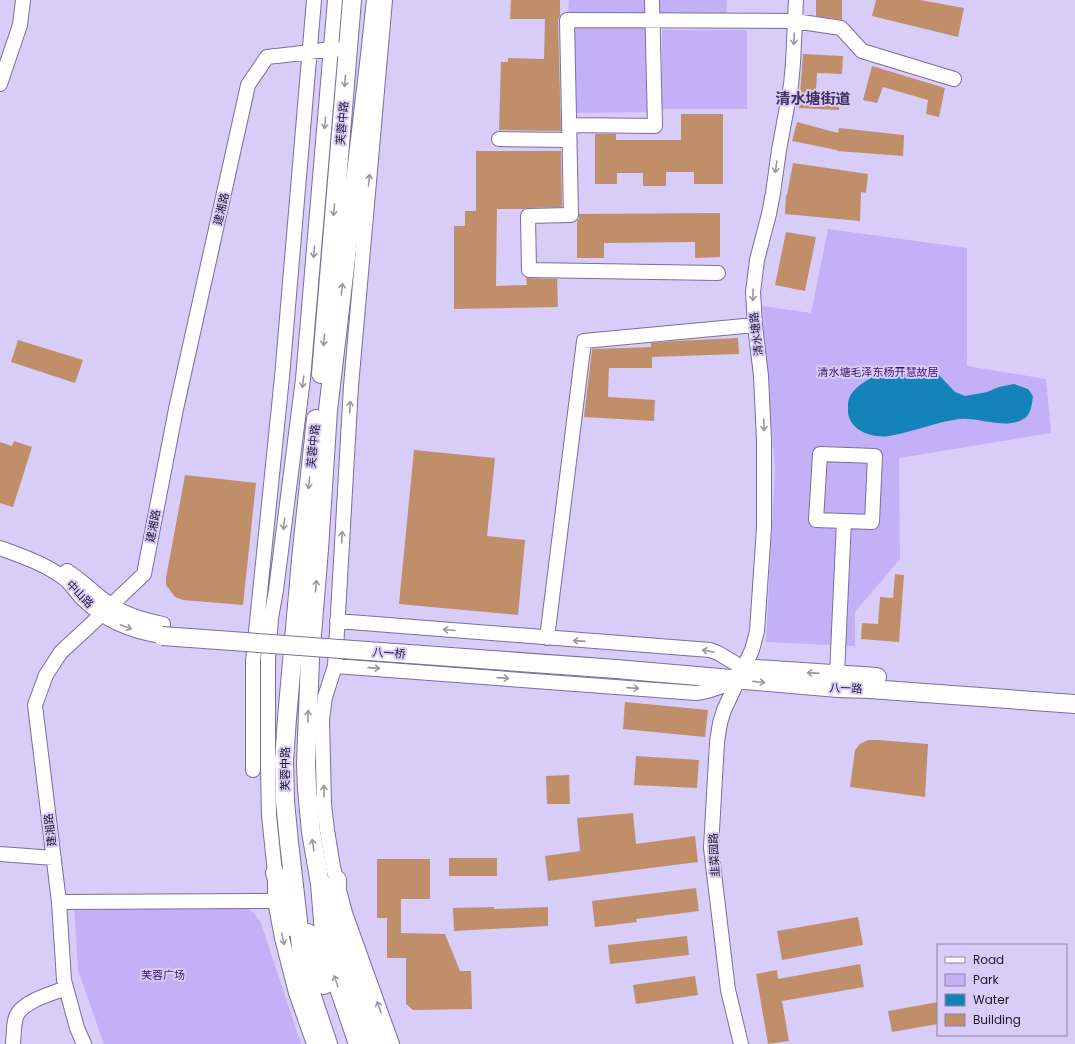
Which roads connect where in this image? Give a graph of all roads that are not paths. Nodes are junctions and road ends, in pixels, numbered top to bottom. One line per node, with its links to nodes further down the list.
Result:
1 (23, 0): 14 (street)
2 (314, 0): 12 (street)
3 (335, 0): 11 (street)
4 (352, 0): 11 (main road, 芙蓉中路)
5 (376, 0): 37 (main road, 芙蓉中路, one-way to 5)
6 (385, 0): 24 (street, one-way to 6)
7 (652, 0): 9 (street)
8 (796, 0): 10 (street, 清水塘路)
9 (653, 21): 10 (street); 15 (street); 15 (street)
10 (795, 21): 13 (street); 19 (street, 清水塘路, one-way to 19)
11 (339, 49): 12 (street, 建湘路); 36 (street, one-way to 36); 38 (main road, 芙蓉中路, one-way to 38)
12 (309, 52): 23 (street, 建湘路); 33 (street)
13 (954, 79)
14 (0, 84)
15 (570, 125): 17 (street)
16 (499, 139): 17 (street)
17 (569, 140): 18 (street)
18 (718, 273)
19 (755, 325): 26 (street); 29 (street, 清水塘路, one-way to 29)
20 (844, 521): 20 (street); 30 (street)
21 (0, 541): 23 (street, 中山路)
22 (0, 548): 23 (street, 中山路)
23 (106, 610): 25 (street, 中山路); 35 (street, 建湘路)
24 (338, 621): 26 (street, one-way to 24); 28 (street)
25 (162, 630): 27 (main road, 八一桥)
26 (547, 638): 29 (street, one-way to 26)
27 (617, 664): 29 (main road, 八一路)
28 (335, 666): 29 (street, one-way to 29); 37 (street, one-way to 28)
29 (741, 674): 30 (main road, 八一路, one-way to 29); 32 (main road, 八一路, one-way to 32); 51 (street, 韭菜园路)
30 (837, 674): 31 (main road, 八一路)
31 (1075, 692)
32 (1075, 704)
33 (253, 770)
34 (0, 854): 35 (street)
35 (54, 858): 40 (street, 建湘路)
36 (275, 873): 39 (street); 41 (main road)
37 (328, 882): 48 (main road, one-way to 37); 49 (main road); 50 (street, one-way to 37)
38 (295, 892): 41 (main road); 47 (main road)
39 (275, 900): 40 (street); 45 (street, one-way to 45)
40 (59, 902): 42 (street, 建湘路)
41 (304, 973): 46 (main road)
42 (66, 988): 43 (street); 44 (street, 建湘路)
43 (14, 1044)
44 (84, 1044)
45 (314, 1044)
46 (328, 1044)
47 (345, 1044)
48 (358, 1044)
49 (376, 1044)
50 (392, 1044)
51 (740, 1044)

